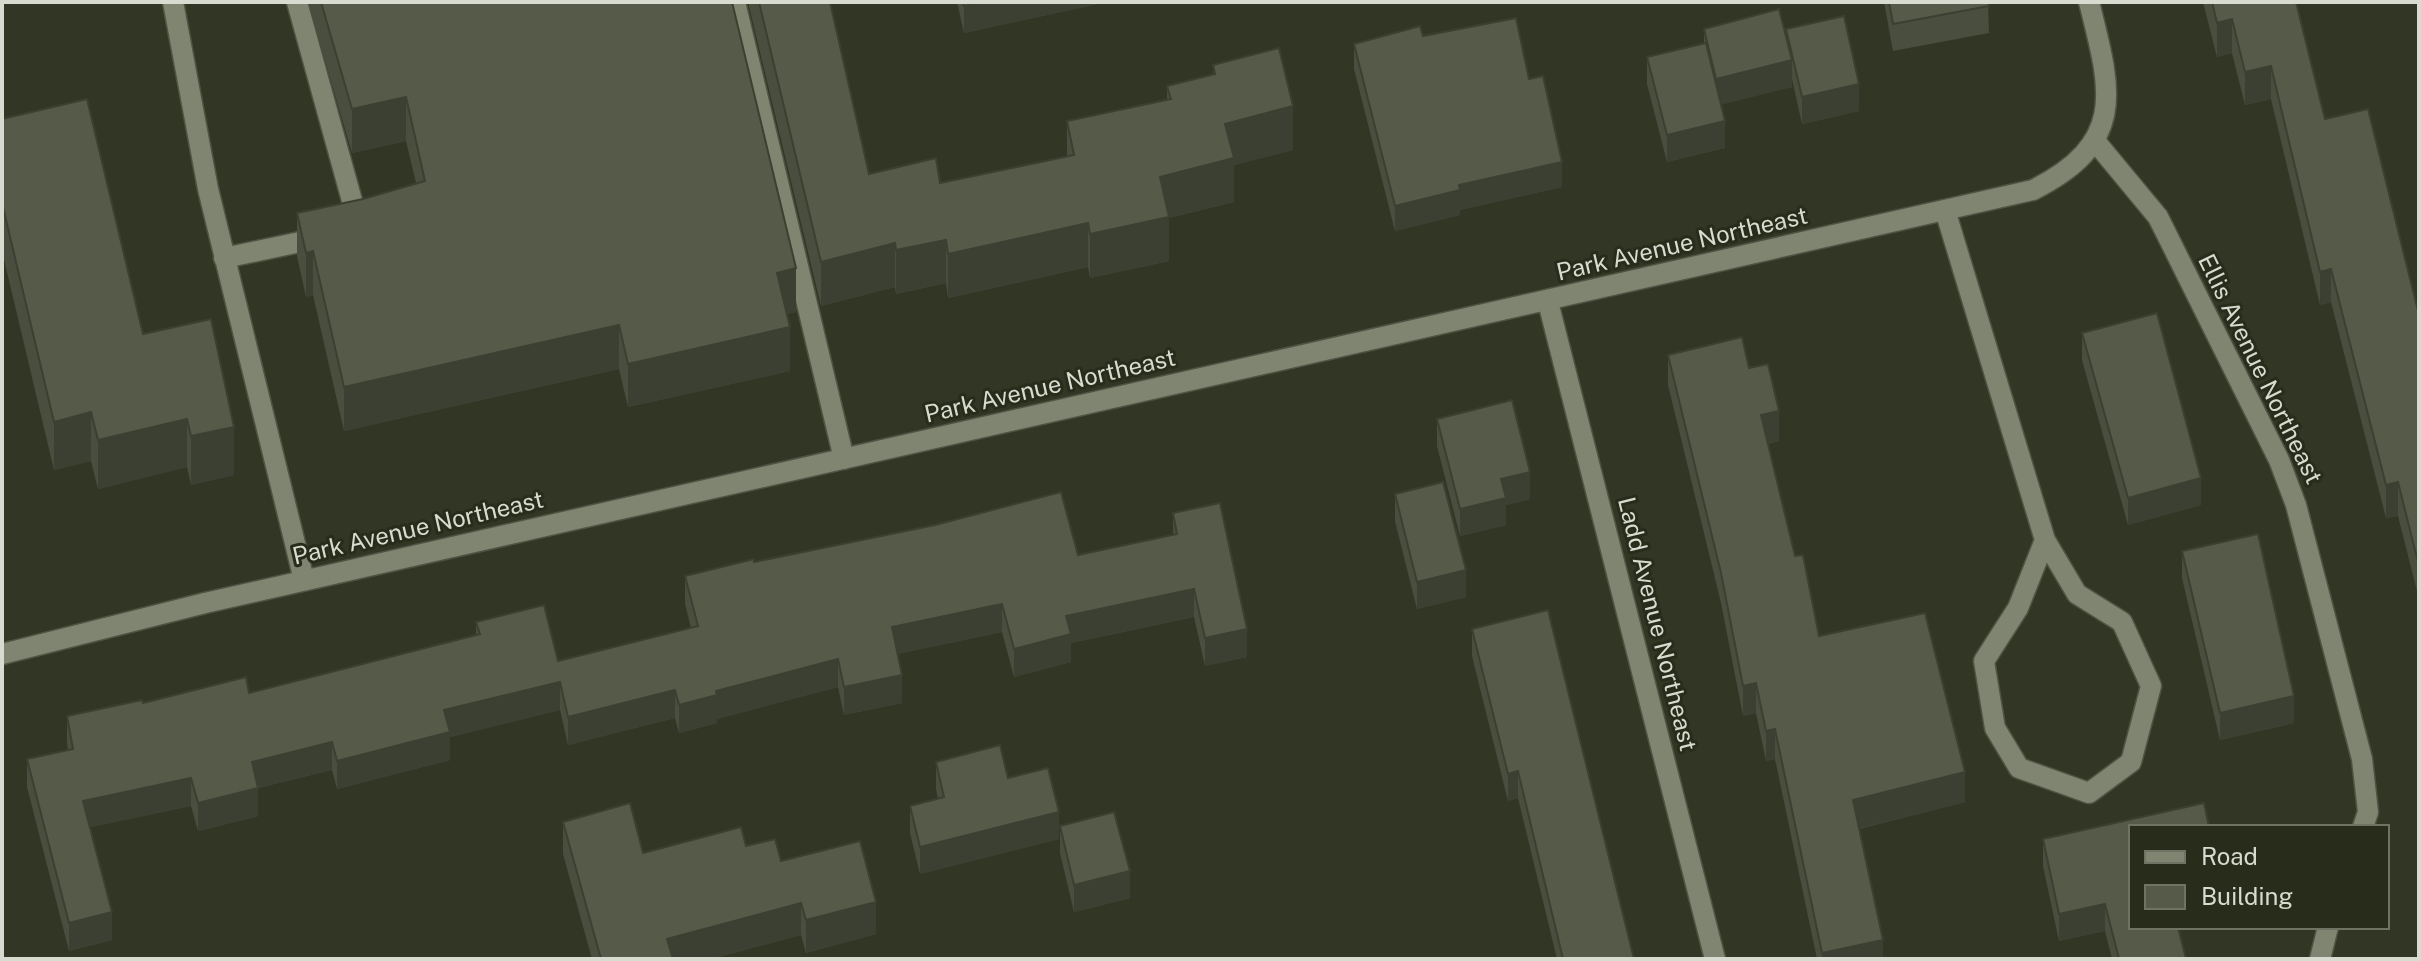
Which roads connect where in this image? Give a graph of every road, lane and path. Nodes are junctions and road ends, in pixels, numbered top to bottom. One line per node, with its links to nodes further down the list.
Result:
1 (173, 2): 7 (street)
2 (297, 2): 7 (street)
3 (735, 2): 9 (street)
4 (2089, 2): 5 (street)
5 (2095, 141): 6 (street, Park Avenue Northeast); 13 (street, Ellis Avenue Northeast)
6 (1945, 210): 8 (street, Park Avenue Northeast); 10 (street)
7 (224, 258): 11 (street)
8 (1548, 302): 9 (street, Park Avenue Northeast); 15 (street, Ladd Avenue Northeast)
9 (844, 459): 11 (street, Park Avenue Northeast)
10 (2045, 540): 10 (street)
11 (304, 580): 12 (street, Park Avenue Northeast)
12 (2, 654)
13 (2364, 825)
14 (2328, 929): 16 (street)
15 (1715, 959)
16 (2320, 959)

